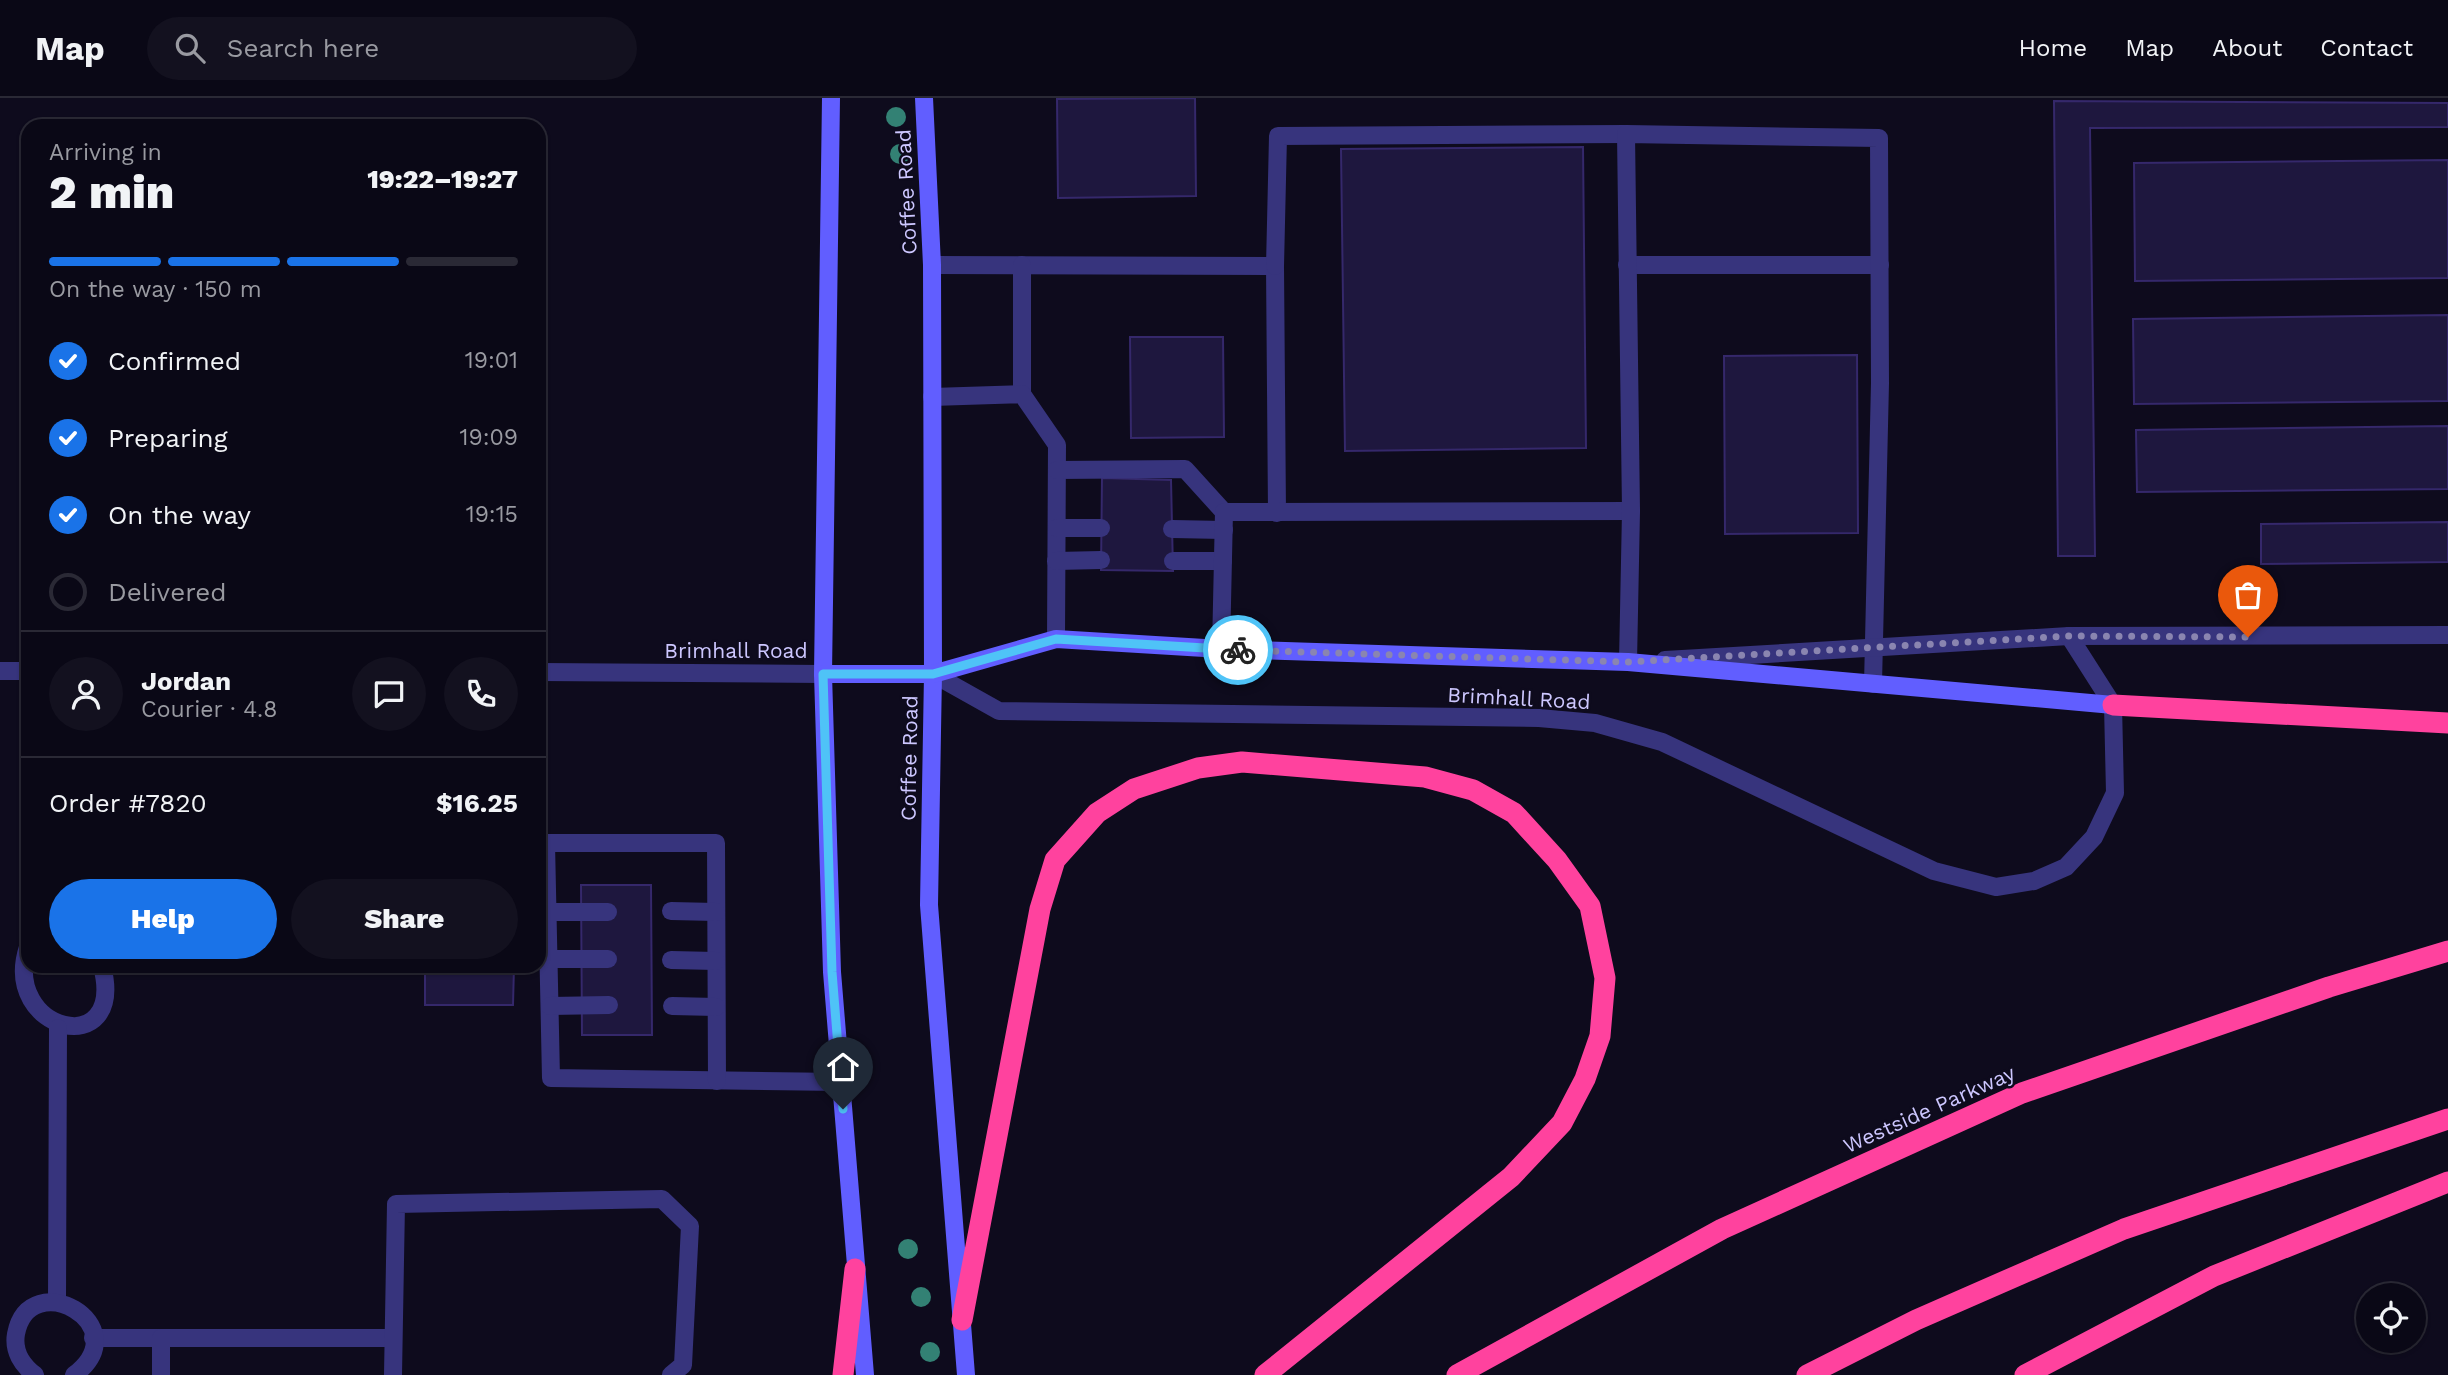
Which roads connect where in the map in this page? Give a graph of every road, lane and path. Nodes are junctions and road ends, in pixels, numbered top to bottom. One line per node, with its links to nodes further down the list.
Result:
1 (831, 98): 31 (main road)
2 (924, 98): 4 (main road, Coffee Road)
3 (1626, 134): 6 (street); 7 (street); 8 (street)
4 (932, 265): 5 (street); 10 (main road, Coffee Road)
5 (1022, 265): 8 (street); 9 (street)
6 (1628, 265): 7 (street); 12 (street)
7 (1880, 265): 25 (street)
8 (1275, 267): 13 (street)
9 (1022, 394): 10 (street); 11 (street)
10 (932, 397): 32 (main road, Coffee Road)
11 (1057, 470): 14 (street); 15 (street)
12 (1631, 512): 13 (street); 27 (street)
13 (1277, 513): 14 (street)
14 (1224, 521): 17 (street); 21 (street)
15 (1057, 528): 16 (street); 19 (street)
16 (1101, 528)
17 (1172, 529)
18 (1101, 560): 19 (street)
19 (1056, 561): 24 (street)
20 (1173, 561): 21 (street)
21 (1223, 561): 26 (street)
22 (2448, 635): 23 (street, Brimhall Road)
23 (2068, 636): 25 (street, Brimhall Road); 34 (street)
24 (1056, 639): 26 (main road, Brimhall Road); 32 (main road, Brimhall Road)
25 (1872, 647): 27 (street, Brimhall Road); 33 (street)
26 (1221, 649): 27 (main road, Brimhall Road)
27 (1628, 662): 33 (main road, Brimhall Road)
28 (0, 671): 29 (street)
29 (21, 671)
30 (546, 672): 31 (street, Brimhall Road)
31 (823, 674): 32 (main road, Brimhall Road); 55 (main road)
32 (933, 674): 34 (street, Brimhall Road); 60 (main road, Coffee Road)
33 (1873, 684): 34 (main road, Brimhall Road)
34 (2113, 705): 35 (highway)
35 (2448, 723)
36 (546, 843): 41 (street)
37 (546, 898): 39 (street)
38 (671, 911): 41 (street)
39 (547, 912): 40 (street); 44 (street)
40 (607, 912)
41 (716, 912): 47 (street)
42 (2448, 951): 74 (highway, Westside Parkway)
43 (21, 956): 53 (street)
44 (548, 959): 45 (street); 50 (street)
45 (608, 959)
46 (671, 960): 47 (street)
47 (716, 961): 52 (street)
48 (103, 973): 53 (street)
49 (608, 1005): 50 (street)
50 (550, 1006): 54 (street)
51 (672, 1006): 52 (street)
52 (716, 1006): 54 (street)
53 (58, 1028): 59 (street)
54 (717, 1080): 55 (street)
55 (841, 1082): 58 (main road)
56 (2448, 1119): 75 (highway)
57 (2448, 1182): 76 (highway)
58 (855, 1269): 70 (highway); 71 (main road)
59 (57, 1302): 61 (street); 64 (street)
60 (962, 1320): 72 (main road, Coffee Road); 73 (highway)
61 (93, 1338): 62 (street); 66 (street)
62 (161, 1338): 63 (street); 67 (street)
63 (393, 1338): 68 (street); 69 (street)
64 (7, 1344): 65 (street)
65 (35, 1375)
66 (74, 1375)
67 (161, 1375)
68 (393, 1375)
69 (671, 1375)
70 (843, 1375)
71 (865, 1375)
72 (966, 1375)
73 (1265, 1375)
74 (1457, 1375)
75 (1807, 1375)
76 (2025, 1375)

